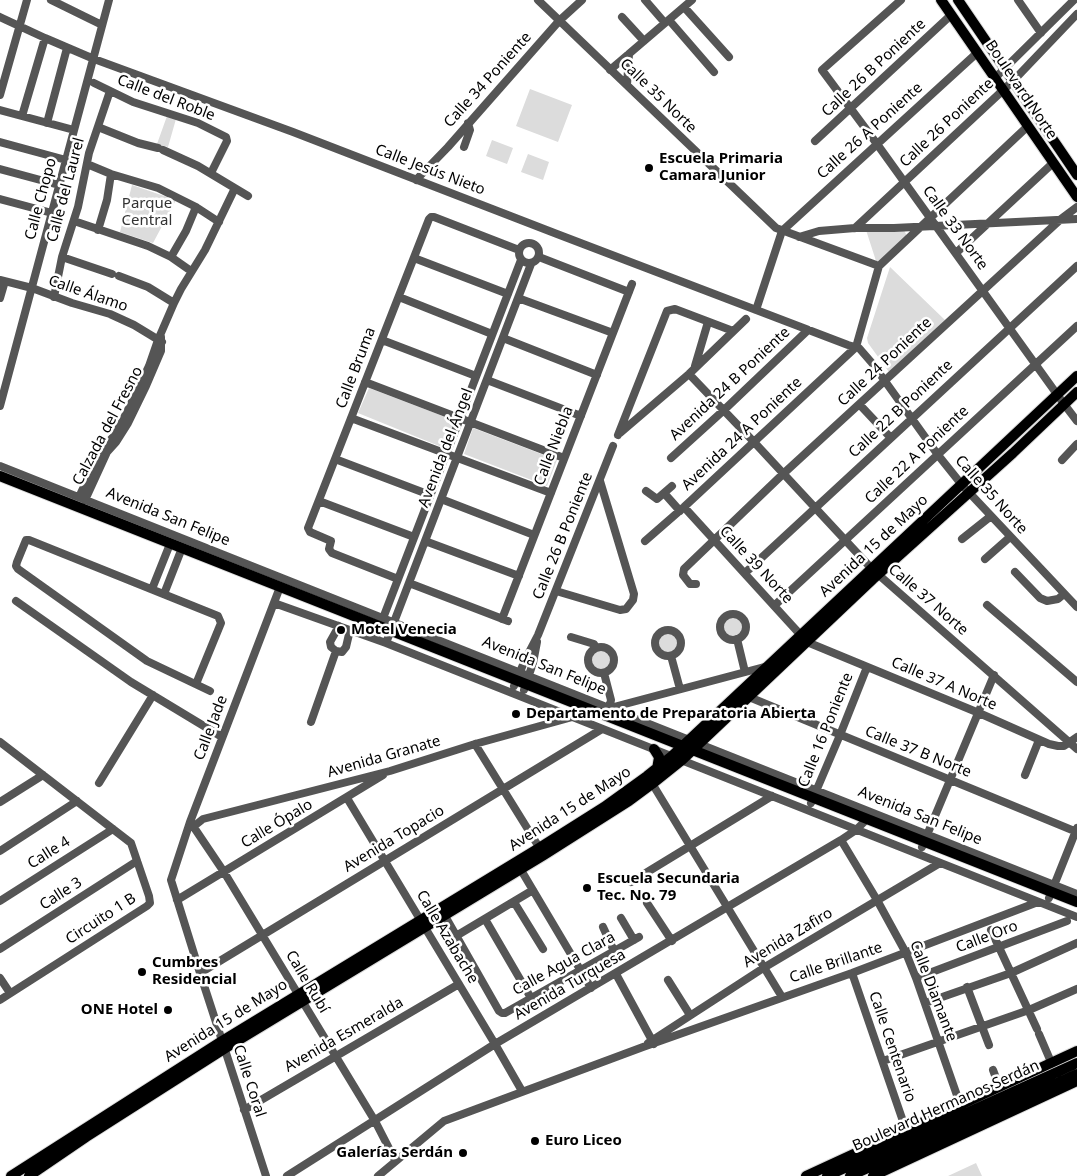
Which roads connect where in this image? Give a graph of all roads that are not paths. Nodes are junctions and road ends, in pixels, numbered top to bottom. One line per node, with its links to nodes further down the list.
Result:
1 (27, 0): 23 (street)
2 (51, 0): 22 (street)
3 (109, 0): 22 (street, Calle Chopo)
4 (538, 0): 20 (street, Calle 35 Norte)
5 (582, 0): 20 (street, Calle 34 Poniente)
6 (646, 0): 21 (street)
7 (692, 0): 15 (street)
8 (901, 0): 42 (street, Calle 33 Norte)
9 (941, 0): 17 (main road, Boulevard Norte)
10 (958, 0): 32 (main road, Boulevard Norte)
11 (1018, 0): 24 (street)
12 (1062, 0): 14 (street)
13 (1074, 0): 14 (street, Calle 26 Poniente)
14 (1068, 6): 24 (street, Calle 26 Poniente)
15 (684, 7): 21 (street); 30 (street)
16 (1077, 14): 36 (street, Calle 26 Poniente)
17 (951, 15): 28 (main road, Boulevard Norte); 42 (street, Calle 26 B Poniente)
18 (0, 17): 23 (street, Calle Jesús Nieto)
19 (622, 17): 26 (street)
20 (559, 21): 33 (street, Calle 35 Norte); 46 (street, Calle 34 Poniente)
21 (667, 21): 26 (street); 34 (street)
22 (102, 25): 31 (street, Calle Chopo)
23 (20, 26): 25 (street, Calle Jesús Nieto); 41 (street)
24 (1041, 33): 32 (street, Calle 26 Poniente)
25 (45, 38): 27 (street, Calle Jesús Nieto); 44 (street)
26 (644, 41): 29 (street)
27 (67, 48): 31 (street, Calle Jesús Nieto); 45 (street)
28 (978, 52): 35 (main road, Boulevard Norte); 52 (street, Calle 26 A Poniente)
29 (629, 54): 33 (street); 38 (street)
30 (729, 57)
31 (94, 59): 49 (street, Calle Chopo); 61 (street, Calle Jesús Nieto)
32 (1005, 68): 35 (street, Calle 26 Poniente); 36 (main road, Boulevard Norte)
33 (610, 70): 38 (street, Calle 35 Norte)
34 (714, 72)
35 (995, 78): 39 (main road, Boulevard Norte)
36 (1014, 80): 39 (street, Calle 26 Poniente); 60 (main road, Boulevard Norte)
37 (94, 83): 40 (street, Calle del Roble)
38 (627, 85): 81 (street, Calle 35 Norte)
39 (1003, 89): 47 (main road, Boulevard Norte); 62 (street, Calle 26 Poniente)
40 (110, 91): 48 (street, Calle del Laurel); 58 (street, Calle del Roble)
41 (0, 95)
42 (850, 108): 50 (street, Calle 26 B Poniente); 52 (street, Calle 33 Norte)
43 (0, 110): 44 (street)
44 (22, 116): 45 (street)
45 (47, 123): 49 (street)
46 (468, 123): 53 (street); 61 (street, Calle 34 Poniente)
47 (1028, 126): 55 (main road, Boulevard Norte); 71 (street)
48 (98, 128): 56 (street, Calle del Laurel); 58 (street)
49 (74, 130): 54 (street, Calle Chopo)
50 (815, 141)
51 (0, 142): 54 (street)
52 (877, 144): 62 (street, Calle 33 Norte); 81 (street, Calle 26 A Poniente)
53 (464, 147)
54 (66, 160): 63 (street, Calle Chopo)
55 (1053, 163): 66 (main road, Boulevard Norte); 76 (street)
56 (87, 164): 59 (street); 74 (street, Calle del Laurel)
57 (0, 169): 63 (street)
58 (210, 173): 64 (street)
59 (111, 174): 68 (street); 80 (street)
60 (1077, 174)
61 (416, 180): 103 (street, Calle Jesús Nieto)
62 (904, 182): 71 (street, Calle 33 Norte); 79 (street, Calle 26 Poniente)
63 (59, 185): 70 (street, Calle Chopo)
64 (235, 188): 65 (street); 75 (street, Calzada del Fresno)
65 (248, 196)
66 (1077, 197)
67 (0, 199): 70 (street)
68 (196, 207): 75 (street); 86 (street)
69 (1077, 207): 72 (street, Calle 24 Poniente)
70 (52, 213): 95 (street, Calle Chopo)
71 (930, 218): 77 (street); 78 (street, Calle 33 Norte)
72 (1060, 219): 73 (street); 76 (street); 96 (street, Calle 24 Poniente)
73 (1077, 219)
74 (74, 221): 80 (street); 85 (street, Calle del Laurel)
75 (218, 222): 93 (street, Calzada del Fresno)
76 (990, 222): 78 (street); 84 (street)
77 (921, 226): 78 (street); 79 (street); 91 (street)
78 (936, 226): 84 (street, Calle 33 Norte)
79 (855, 228): 82 (street)
80 (98, 230): 86 (street)
81 (782, 231): 82 (street, Calle 35 Norte); 103 (street)
82 (799, 237): 91 (street, Calle 35 Norte)
83 (519, 250): 87 (street); 88 (street, Calle Bruma); 89 (street)
84 (956, 253): 96 (street, Calle 33 Norte)
85 (62, 257): 98 (street, Calle del Laurel); 102 (street)
86 (171, 257): 93 (street)
87 (538, 257): 90 (street); 110 (street, Calle Niebla)
88 (414, 258): 97 (street); 99 (street, Calle Bruma)
89 (521, 260): 90 (street); 97 (street, Avenida del Ángel)
90 (531, 264): 101 (street, Avenida del Ángel)
91 (879, 266): 115 (street)
92 (1077, 266): 107 (street, Calle 22 B Poniente)
93 (192, 271): 102 (street, Calzada del Fresno)
94 (2, 280): 95 (street, Calle Álamo); 100 (street)
95 (32, 288): 98 (street, Calle Álamo); 128 (street, Calle Chopo)
96 (983, 291): 107 (street, Calle 33 Norte); 122 (street, Calle 24 Poniente)
97 (508, 294): 111 (street, Avenida del Ángel)
98 (54, 297): 113 (street, Calle Álamo)
99 (398, 297): 111 (street); 114 (street, Calle Bruma)
100 (0, 298)
101 (518, 298): 110 (street); 112 (street, Avenida del Ángel)
102 (174, 303): 113 (street, Calzada del Fresno)
103 (756, 310): 108 (street, Calle Jesús Nieto)
104 (746, 319): 109 (street)
105 (708, 322): 109 (street); 117 (street); 117 (street)
106 (1077, 326): 116 (street, Calle 22 A Poniente)
107 (1010, 328): 116 (street, Calle 33 Norte); 131 (street, Calle 22 B Poniente)
108 (808, 330): 115 (street, Calle Jesús Nieto); 129 (street, Avenida 24 B Poniente)
109 (733, 331): 117 (street)
110 (613, 333): 118 (street, Calle Niebla)
111 (492, 334): 119 (street, Avenida del Ángel)
112 (503, 338): 118 (street); 121 (street, Avenida del Ángel)
113 (160, 339): 159 (street, Calzada del Fresno)
114 (382, 340): 119 (street); 123 (street, Calle Bruma)
115 (856, 347): 122 (street, Calle 35 Norte); 137 (street, Avenida 24 A Poniente)
116 (1036, 364): 125 (street, Calle 33 Norte); 141 (street, Calle 22 A Poniente)
117 (692, 371): 129 (street, Calle 37 Norte)
118 (597, 375): 130 (street, Calle Niebla)
119 (476, 376): 133 (street, Avenida del Ángel)
120 (1077, 376): 125 (main road, Avenida 15 de Mayo)
121 (487, 380): 130 (street); 135 (street, Avenida del Ángel)
122 (886, 381): 127 (street, Calle 24 Poniente); 131 (street, Calle 35 Norte)
123 (365, 382): 132 (street, Calle Bruma); 133 (street)
124 (1077, 392): 126 (main road, Avenida 15 de Mayo)
125 (1058, 394): 126 (street, Calle 33 Norte); 154 (main road, Avenida 15 de Mayo)
126 (1064, 404): 134 (street, Calle 33 Norte); 154 (main road, Avenida 15 de Mayo)
127 (860, 405): 136 (street); 148 (street, Calle 24 Poniente)
128 (0, 406)
129 (724, 410): 137 (street, Calle 37 Norte); 144 (street, Avenida 24 B Poniente)
130 (580, 416): 143 (street, Calle Niebla)
131 (912, 417): 136 (street, Calle 22 B Poniente); 141 (street, Calle 35 Norte)
132 (351, 418): 140 (street); 145 (street, Calle Bruma)
133 (460, 418): 135 (street); 140 (street, Avenida del Ángel)
134 (1077, 421)
135 (471, 422): 142 (street, Avenida del Ángel); 143 (street)
136 (890, 437): 162 (street, Calle 22 B Poniente)
137 (754, 442): 148 (street, Calle 37 Norte); 163 (street, Avenida 24 A Poniente)
138 (1077, 444): 146 (street)
139 (614, 446): 150 (street, Calle 26 B Poniente)
140 (446, 454): 142 (street); 158 (street, Avenida del Ángel)
141 (938, 454): 154 (street, Calle 35 Norte); 170 (street, Calle 22 A Poniente)
142 (457, 458): 156 (street); 160 (street, Avenida del Ángel)
143 (564, 458): 156 (street, Calle Niebla)
144 (672, 458)
145 (335, 459): 158 (street); 161 (street, Calle Bruma)
146 (1062, 460)
147 (0, 466): 153 (street, Avenida San Felipe)
148 (783, 474): 162 (street, Calle 37 Norte); 169 (street, Calle 24 Poniente)
149 (0, 476): 153 (main road, Avenida San Felipe)
150 (600, 480): 186 (street, Calle 26 B Poniente); 186 (street)
151 (0, 484): 173 (main road, Avenida San Felipe)
152 (672, 486): 157 (street)
153 (41, 488): 159 (street, Avenida San Felipe); 173 (main road, Avenida San Felipe)
154 (965, 488): 164 (street, Calle 35 Norte); 177 (main road, Avenida 15 de Mayo)
155 (646, 491): 157 (street)
156 (551, 493): 165 (street, Calle Niebla)
157 (664, 493): 163 (street, Calle 39 Norte)
158 (430, 495): 166 (street, Avenida del Ángel)
159 (82, 499): 175 (street, Avenida San Felipe)
160 (441, 499): 165 (street); 171 (street, Avenida del Ángel)
161 (319, 501): 166 (street); 181 (street, Calle Bruma)
162 (814, 507): 170 (street, Calle 37 Norte); 179 (street, Calle 22 B Poniente)
163 (682, 509): 169 (street, Calle 39 Norte); 172 (street, Avenida 24 A Poniente)
164 (991, 516): 167 (street, Calle 35 Norte); 168 (street)
165 (534, 535): 180 (street, Calle Niebla)
166 (414, 537): 181 (street, Avenida del Ángel)
167 (1010, 537): 176 (street); 188 (street, Calle 35 Norte)
168 (962, 539)
169 (714, 540): 179 (street, Calle 39 Norte); 183 (street, Calle 24 Poniente)
170 (845, 540): 177 (street, Calle 37 Norte); 191 (street, Calle 22 A Poniente)
171 (426, 541): 180 (street); 182 (street, Avenida del Ángel)
172 (645, 541)
173 (169, 547): 174 (main road, Avenida San Felipe); 184 (street)
174 (181, 551): 175 (main road, Avenida San Felipe); 185 (main road, Avenida San Felipe); 187 (street)
175 (219, 558): 185 (main road, Avenida San Felipe); 195 (street, Avenida San Felipe)
176 (985, 559)
177 (875, 572): 199 (main road, Avenida 15 de Mayo); 211 (street, Calle 37 Norte)
178 (1015, 572): 188 (street)
179 (744, 573): 191 (street, Calle 39 Norte)
180 (519, 576): 182 (street, Calle Niebla)
181 (398, 579): 195 (street, Avenida del Ángel)
182 (409, 583): 196 (street, Avenida del Ángel)
183 (696, 584)
184 (152, 589): 187 (street); 214 (street)
185 (279, 590): 190 (street, Calle Jade); 194 (main road, Avenida San Felipe); 195 (main road, Avenida San Felipe)
186 (556, 591): 197 (street, Calle 26 B Poniente)
187 (164, 594): 214 (street)
188 (1064, 594): 193 (street, Calle 35 Norte)
189 (16, 601): 217 (street)
190 (274, 603): 194 (street, Avenida San Felipe); 226 (street, Calle Jade)
191 (775, 605): 199 (street, Calle 39 Norte)
192 (987, 605): 213 (street)
193 (1077, 607)
194 (346, 626): 195 (main road, Avenida San Felipe); 202 (street); 202 (street)
195 (379, 629): 196 (main road, Avenida San Felipe); 196 (street, Avenida San Felipe)
196 (390, 633): 212 (main road, Avenida San Felipe); 212 (street, Avenida San Felipe); 222 (street, Avenida San Felipe)
197 (538, 636): 204 (street, Calle 26 B Poniente); 205 (street, Calle 26 B Poniente)
198 (570, 637): 201 (street)
199 (804, 638): 206 (main road, Avenida 15 de Mayo); 207 (main road, Avenida 15 de Mayo); 208 (street, Calle 37 A Norte)
200 (737, 639): 209 (street)
201 (596, 648): 210 (street); 210 (street)
202 (336, 651): 223 (street)
203 (671, 656): 215 (street)
204 (525, 660): 205 (street); 212 (street, Calle 26 B Poniente)
205 (533, 663): 212 (street, Calle 26 B Poniente)
206 (784, 663): 207 (street, Avenida Granate); 218 (main road, Avenida 15 de Mayo)
207 (769, 666): 209 (street, Avenida Granate); 235 (main road, Avenida 15 de Mayo)
208 (867, 667): 221 (street, Calle 37 A Norte); 225 (street, Calle 16 Poniente)
209 (745, 672): 215 (street, Avenida Granate)
210 (604, 673): 219 (street)
211 (994, 675): 221 (street); 230 (street, Calle 37 Norte)
212 (522, 682): 219 (street, Avenida San Felipe); 220 (main road, Avenida San Felipe)
213 (1077, 682)
214 (196, 684): 216 (street)
215 (680, 689): 219 (street, Avenida Granate)
216 (210, 691)
217 (153, 695): 226 (street); 242 (street)
218 (749, 697): 225 (street, Calle 37 B Norte); 235 (main road, Avenida 15 de Mayo)
219 (610, 708): 220 (street, Avenida Granate); 235 (street, Avenida San Felipe)
220 (589, 712): 222 (street, Avenida Granate); 235 (main road, Avenida San Felipe)
221 (979, 713): 228 (street, Calle 37 A Norte); 241 (street)
222 (572, 717): 224 (street, Avenida San Felipe); 231 (street, Avenida Granate)
223 (311, 722)
224 (602, 729): 232 (street, Avenida San Felipe); 243 (street, Avenida Topacio)
225 (840, 735): 241 (street, Calle 37 B Norte); 245 (street, Calle 16 Poniente)
226 (222, 737): 249 (street, Calle Jade)
227 (1077, 737): 230 (street)
228 (1039, 740): 230 (street, Calle 37 A Norte); 239 (street)
229 (0, 742): 234 (street, Circuito 1 B)
230 (1070, 742): 233 (street, Calle 37 Norte)
231 (475, 744): 237 (street, Avenida Granate); 243 (street)
232 (654, 749): 235 (street, Avenida San Felipe); 236 (main road)
233 (1077, 749)
234 (4, 750): 238 (street, Circuito 1 B)
235 (685, 750): 236 (main road, Avenida 15 de Mayo); 240 (main road, Avenida 15 de Mayo); 244 (street, Avenida San Felipe); 245 (main road, Avenida San Felipe); 245 (street, Avenida San Felipe)
236 (657, 769): 240 (main road, Avenida 15 de Mayo)
237 (390, 771): 246 (street, Calle Ópalo); 249 (street, Avenida Granate)
238 (43, 775): 247 (street, Circuito 1 B); 248 (street)
239 (1025, 775)
240 (650, 780): 255 (street); 257 (main road, Avenida 15 de Mayo)
241 (950, 780): 252 (street, Calle 37 B Norte); 254 (street)
242 (99, 783)
243 (503, 789): 257 (street); 258 (street, Avenida Topacio)
244 (772, 796): 250 (street, Avenida San Felipe); 255 (street)
245 (814, 797): 250 (main road, Avenida San Felipe); 254 (street, Avenida San Felipe)
246 (347, 798): 258 (street, Calle Azabache); 262 (street, Calle Ópalo)
247 (77, 801): 251 (street, Circuito 1 B); 256 (street)
248 (0, 802)
249 (191, 824): 262 (street, Calle Rubí); 263 (street, Calle Jade)
250 (862, 824): 253 (street, Avenida Turquesa); 254 (main road, Avenida San Felipe); 260 (street, Avenida San Felipe)
251 (113, 829): 259 (street, Circuito 1 B); 270 (street, Calle 4)
252 (1077, 831): 266 (street)
253 (841, 840): 269 (street, Calle Diamante); 274 (street, Avenida Turquesa)
254 (925, 841): 266 (main road, Avenida San Felipe)
255 (690, 846): 264 (street); 274 (street)
256 (0, 850)
257 (542, 852): 261 (main road, Avenida 15 de Mayo); 281 (main road, Avenida 15 de Mayo)
258 (385, 860): 281 (street, Calle Azabache); 284 (street, Avenida Topacio)
259 (137, 861): 289 (street, Calle 3); 306 (street, Circuito 1 B)
260 (940, 863): 269 (street, Avenida Zafiro); 272 (street, Avenida San Felipe)
261 (521, 870): 265 (street); 276 (main road, Avenida 15 de Mayo)
262 (224, 872): 268 (street, Calle Ópalo); 284 (street, Calle Rubí)
263 (171, 880): 268 (street, Calle Coral)
264 (631, 882)
265 (533, 890): 271 (street); 294 (street)
266 (1051, 892): 267 (main road, Avenida San Felipe); 275 (main road, Avenida San Felipe)
267 (1076, 895)
268 (177, 900): 295 (street, Calle Coral)
269 (877, 900): 292 (street, Calle Diamante); 293 (street, Avenida Zafiro)
270 (0, 901)
271 (514, 902): 279 (street); 290 (street)
272 (1038, 902): 277 (street, Avenida San Felipe); 292 (street, Calle Brillante)
273 (647, 903): 286 (street)
274 (728, 908): 286 (street, Avenida Turquesa); 293 (street)
275 (1077, 909)
276 (445, 916): 281 (main road, Avenida 15 de Mayo); 285 (street)
277 (1077, 917)
278 (621, 918): 291 (street, Calle Agua Clara)
279 (485, 919): 285 (street); 309 (street)
280 (1067, 921): 288 (street, Calle Oro)
281 (423, 924): 302 (street, Calle Azabache); 308 (main road, Avenida 15 de Mayo)
282 (603, 927): 291 (street)
283 (990, 930): 288 (street)
284 (262, 935): 295 (street, Avenida Topacio); 308 (street, Calle Rubí)
285 (456, 936): 309 (street, Calle Agua Clara)
286 (672, 941): 298 (street, Avenida Turquesa)
287 (1077, 943): 297 (street)
288 (1000, 948): 297 (street); 300 (street, Calle Oro)
289 (0, 949)
290 (543, 949)
291 (614, 950): 294 (street, Calle Agua Clara)
292 (906, 953): 296 (street, Calle Brillante); 300 (street, Calle Diamante)
293 (765, 968): 307 (street); 313 (street, Avenida Zafiro)
294 (580, 970): 304 (street); 309 (street, Calle Agua Clara)
295 (200, 972): 318 (street, Calle Coral)
296 (852, 973): 307 (street, Calle Brillante); 322 (street, Calle Centenario)
297 (1011, 973): 303 (street); 312 (street)
298 (616, 974): 304 (street, Avenida Turquesa); 315 (street)
299 (0, 978): 306 (street)
300 (916, 978): 311 (street, Calle Diamante)
301 (668, 980): 313 (street)
302 (458, 984): 317 (street, Calle Azabache); 321 (street, Avenida Esmeralda)
303 (967, 987): 311 (street); 314 (street)
304 (591, 988): 317 (street, Avenida Turquesa)
305 (1077, 989): 312 (street)
306 (10, 994): 310 (street, Circuito 1 B)
307 (782, 996): 315 (street, Calle Brillante)
308 (300, 998): 318 (main road, Avenida 15 de Mayo); 321 (street, Calle Rubí)
309 (531, 998)
310 (0, 1000)
311 (925, 1003): 316 (street, Calle Diamante)
312 (1029, 1010): 314 (street); 323 (street)
313 (690, 1015): 315 (street, Avenida Zafiro)
314 (982, 1027): 316 (street); 319 (street)
315 (653, 1042): 330 (street, Calle Brillante)
316 (938, 1042): 322 (street); 331 (street, Calle Diamante)
317 (495, 1044): 330 (street, Calle Azabache); 335 (street, Avenida Turquesa)
318 (223, 1045): 333 (street, Calle Coral); 336 (main road, Avenida 15 de Mayo)
319 (989, 1045)
320 (1077, 1051): 323 (main road)
321 (335, 1056): 333 (street, Avenida Esmeralda); 335 (street, Calle Rubí)
322 (884, 1061): 337 (street, Calle Centenario)
323 (1051, 1062): 328 (main road)
324 (1077, 1063): 329 (main road, Boulevard Hermanos Serdán)
325 (993, 1070): 328 (street)
326 (1077, 1074): 346 (main road, Boulevard Hermanos Serdán)
327 (1077, 1081): 347 (main road)
328 (1002, 1085): 329 (main road); 331 (main road)
329 (1021, 1088): 332 (main road, Boulevard Hermanos Serdán)
330 (522, 1091): 338 (street, Calle Brillante)
331 (960, 1104): 334 (main road)
332 (981, 1106): 334 (main road); 337 (main road, Boulevard Hermanos Serdán)
333 (244, 1110): 342 (street, Calle Coral)
334 (946, 1110): 337 (main road)
335 (375, 1121): 338 (street, Calle Rubí); 343 (street, Avenida Turquesa)
336 (83, 1134): 340 (main road, Avenida 15 de Mayo); 341 (main road, Avenida 15 de Mayo)
337 (910, 1134): 339 (main road); 345 (main road, Boulevard Hermanos Serdán)
338 (395, 1160): 344 (street, Calle Brillante)
339 (812, 1175)
340 (11, 1176)
341 (29, 1176)
342 (266, 1176)
343 (287, 1176)
344 (378, 1176)
345 (827, 1176)
346 (850, 1176)
347 (873, 1176)

